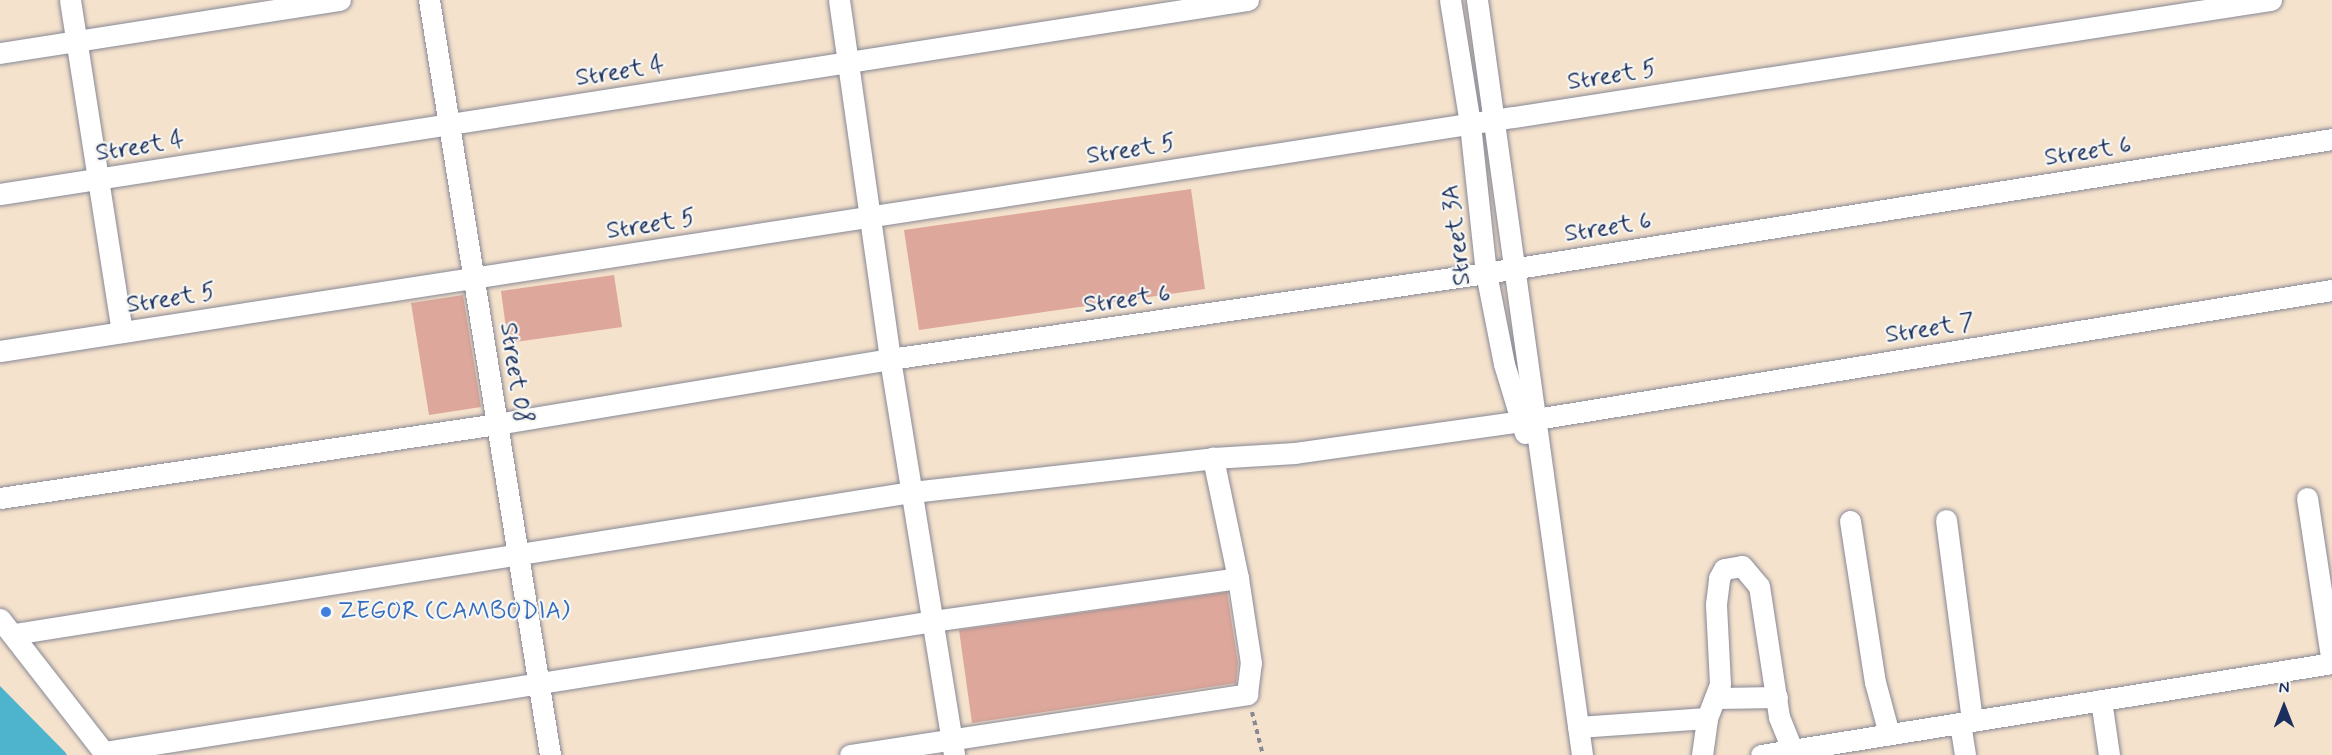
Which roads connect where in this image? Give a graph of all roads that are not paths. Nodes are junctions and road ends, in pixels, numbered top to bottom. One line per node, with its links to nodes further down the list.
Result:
1 (70, 0): 9 (street)
2 (340, 0): 9 (street)
3 (429, 0): 13 (street, Street 08)
4 (839, 0): 11 (street)
5 (1248, 0): 11 (street, Street 4)
6 (1450, 0): 14 (street, Street 3A)
7 (1477, 0): 12 (street, Street 3A)
8 (2271, 0): 12 (street, Street 5)
9 (76, 41): 10 (street); 16 (street)
10 (0, 53)
11 (847, 62): 13 (street, Street 4); 18 (street)
12 (1495, 120): 14 (street, Street 5); 19 (street, Street 3A)
13 (449, 124): 16 (street, Street 4); 21 (street, Street 08)
14 (1470, 124): 18 (street, Street 5); 20 (street, Street 3A)
15 (2332, 139): 19 (street, Street 6)
16 (97, 179): 17 (street, Street 4); 23 (street)
17 (0, 194)
18 (870, 217): 21 (street, Street 5); 25 (street)
19 (1515, 268): 20 (street, Street 6); 26 (street, Street 3A)
20 (1485, 273): 25 (street, Street 6); 26 (street, Street 3A)
21 (474, 278): 23 (street, Street 5); 27 (street, Street 08)
22 (2332, 290): 26 (street, Street 7)
23 (122, 332): 24 (street, Street 5)
24 (0, 351)
25 (890, 359): 27 (street, Street 6); 29 (street)
26 (1527, 420): 28 (street, Street 7); 46 (street, Street 3A)
27 (497, 424): 30 (street, Street 6); 34 (street, Street 08)
28 (1213, 458): 29 (street, Street 7); 35 (street)
29 (912, 492): 34 (street, Street 7); 36 (street)
30 (0, 498)
31 (2307, 498): 37 (street)
32 (1946, 520): 45 (street)
33 (1850, 521): 47 (street)
34 (518, 555): 38 (street, Street 7); 40 (street, Street 08)
35 (1238, 578): 36 (street); 48 (street)
36 (933, 621): 40 (street); 48 (street)
37 (2329, 625): 39 (street)
38 (7, 627): 51 (street)
39 (2332, 663): 43 (street)
40 (538, 683): 51 (street); 52 (street, Street 08)
41 (1777, 697): 42 (street); 42 (street); 50 (street)
42 (1718, 698): 44 (street)
43 (2101, 700): 45 (street); 58 (street)
44 (1707, 718): 46 (street); 55 (street)
45 (1966, 722): 47 (street); 57 (street)
46 (1578, 727): 54 (street, Street 3A)
47 (1889, 734): 49 (street)
48 (953, 747): 53 (street)
49 (1840, 749): 50 (street)
50 (1792, 750): 56 (street)
51 (105, 753)
52 (550, 755)
53 (850, 755)
54 (1582, 755)
55 (1702, 755)
56 (1761, 755)
57 (1965, 755)
58 (2109, 755)

